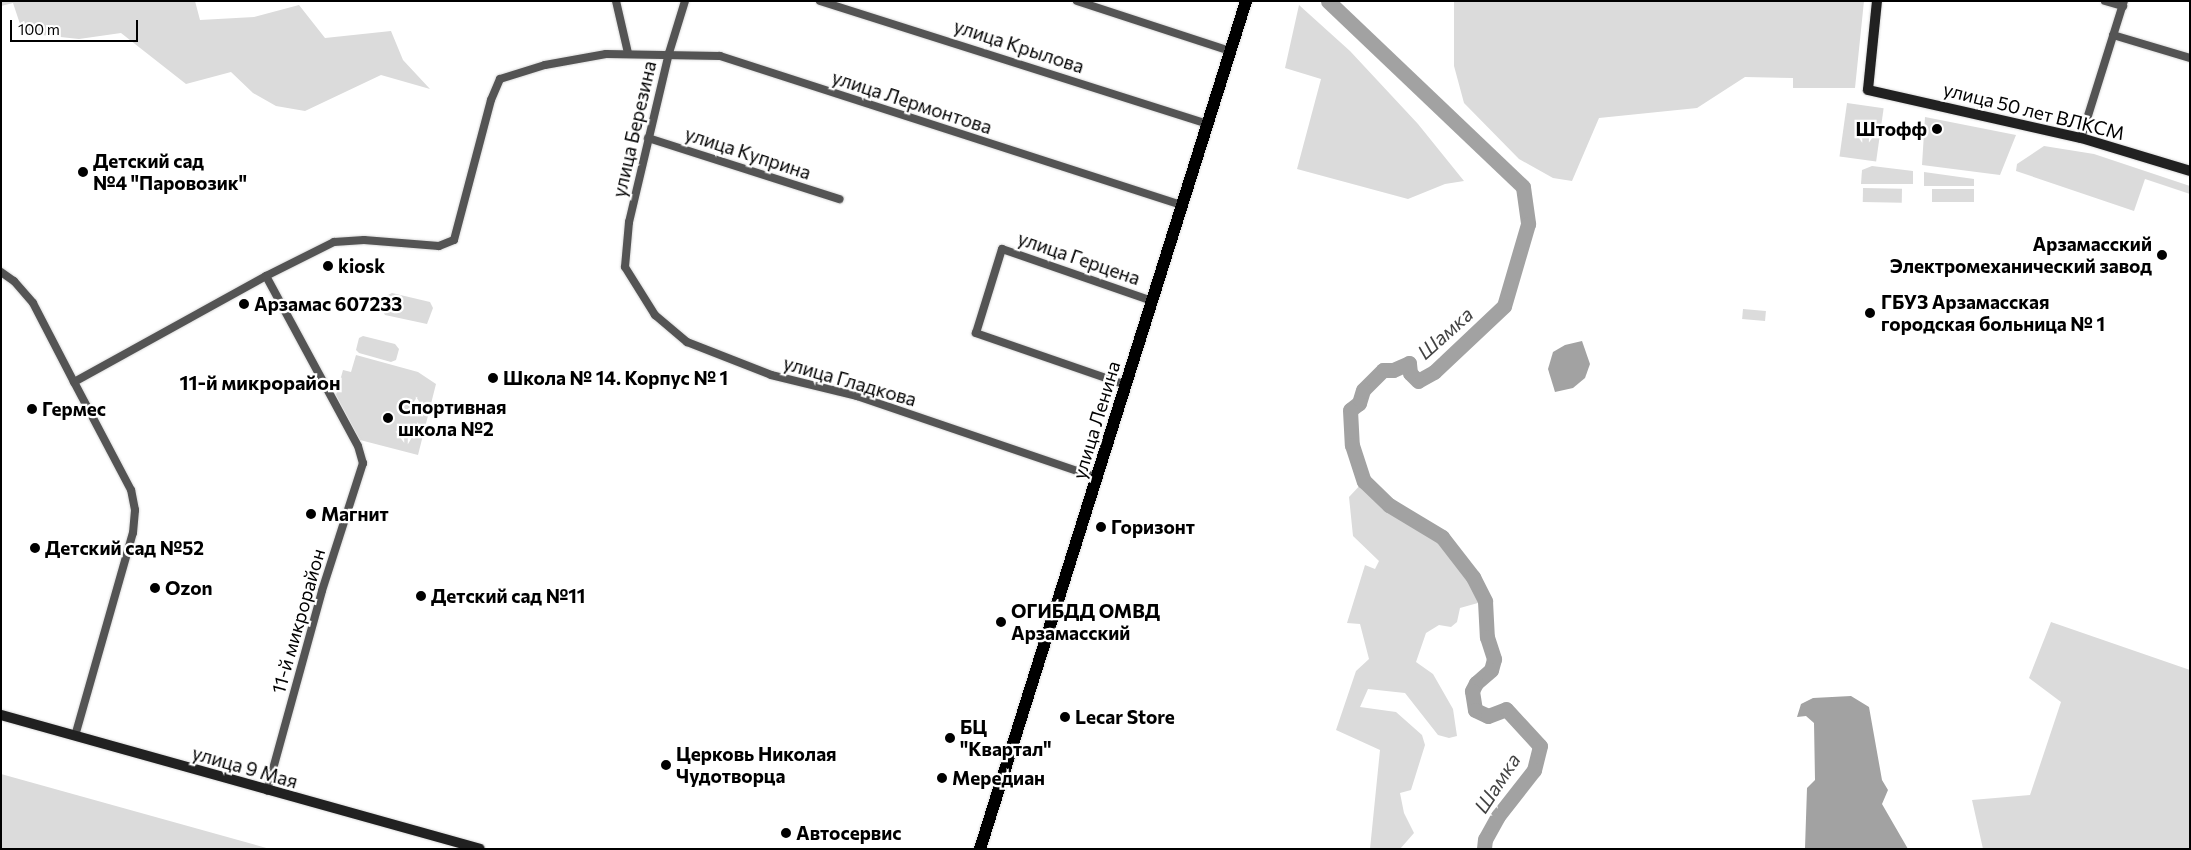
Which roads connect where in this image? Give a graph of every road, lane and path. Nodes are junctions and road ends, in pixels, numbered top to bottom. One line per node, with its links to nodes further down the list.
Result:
1 (616, 1): 11 (street)
2 (686, 1): 12 (street, улица Березина)
3 (820, 1): 14 (street, улица Крылова)
4 (1077, 1): 10 (street)
5 (1246, 1): 10 (main road, улица Ленина)
6 (1877, 1): 16 (main road, улица 50 лет ВЛКСМ)
7 (2105, 1): 8 (street)
8 (2123, 3): 9 (street)
9 (2113, 35): 13 (street); 16 (street)
10 (1230, 51): 14 (main road, улица Ленина)
11 (628, 53): 12 (street, улица Лермонтова); 22 (street)
12 (669, 53): 15 (street, улица Березина); 19 (street, улица Лермонтова)
13 (2190, 58)
14 (1207, 124): 19 (main road, улица Ленина)
15 (648, 138): 18 (street, улица Куприна); 20 (street, улица Березина)
16 (2080, 138): 17 (main road, улица 50 лет ВЛКСМ)
17 (2190, 171)
18 (839, 199)
19 (1182, 205): 23 (main road, улица Ленина)
20 (625, 268): 26 (street, улица Гладкова)
21 (1, 272): 24 (street)
22 (266, 276): 24 (street); 29 (street, 11-й микрорайон)
23 (1152, 301): 25 (main road, улица Ленина); 25 (street, улица Герцена)
24 (74, 382): 28 (street)
25 (1126, 385): 26 (main road, улица Ленина)
26 (1098, 478): 31 (main road, улица Ленина)
27 (1, 716): 28 (main road, улица 9 Мая)
28 (74, 736): 29 (main road, улица 9 Мая)
29 (268, 791): 30 (main road, улица 9 Мая)
30 (480, 849)
31 (980, 849)

